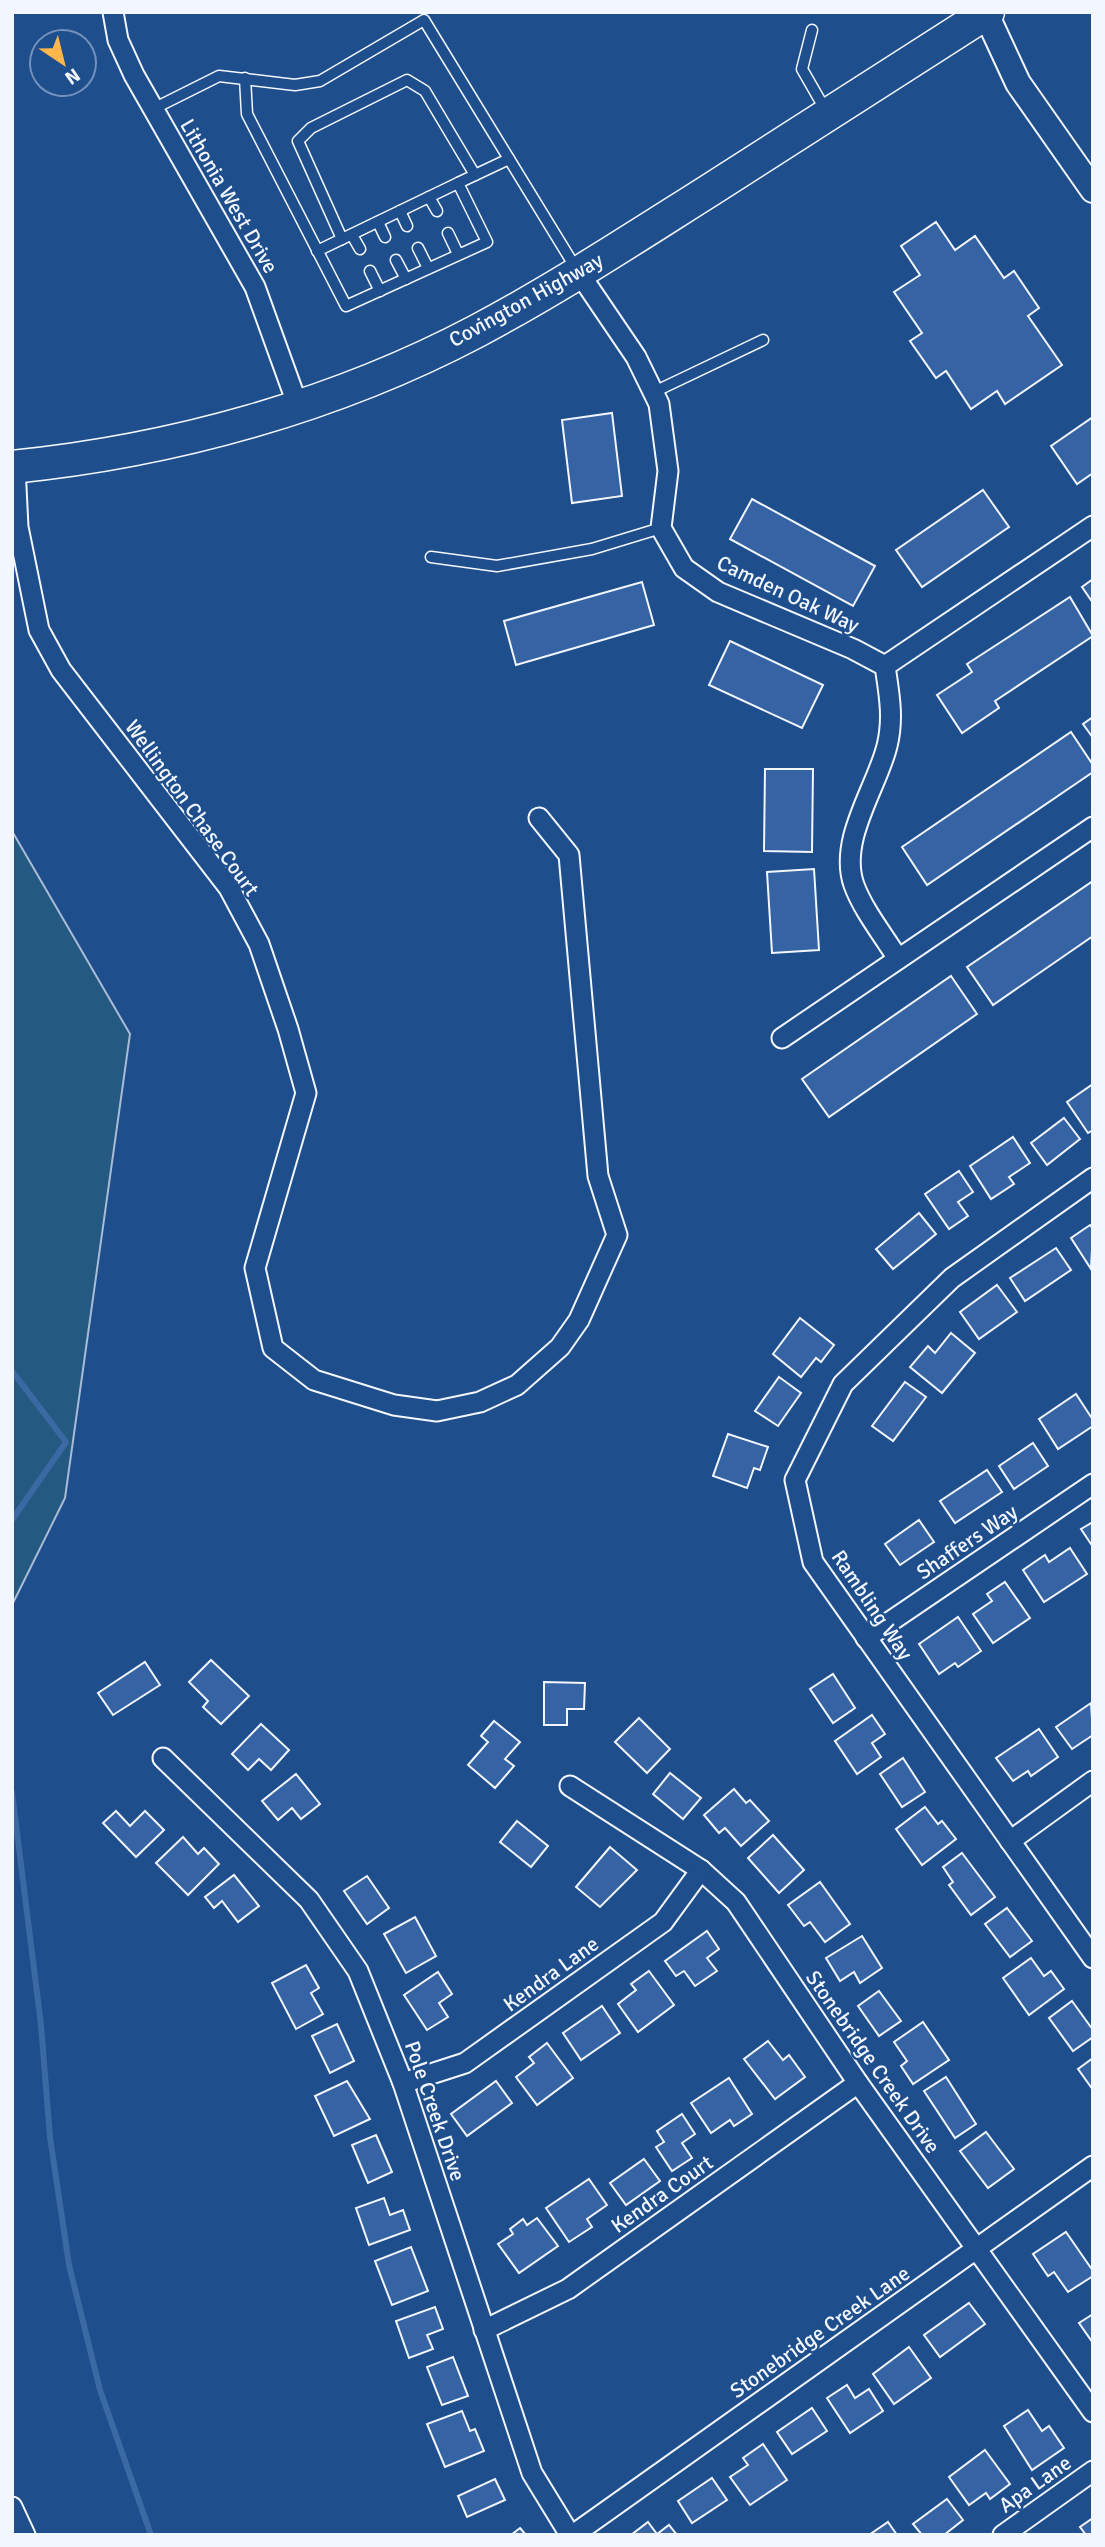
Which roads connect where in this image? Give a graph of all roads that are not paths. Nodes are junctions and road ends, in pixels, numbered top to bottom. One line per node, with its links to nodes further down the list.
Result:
1 (113, 12): 5 (street, Lithonia West Drive)
2 (987, 13): 6 (main road, Covington Highway); 10 (street)
3 (812, 30): 6 (lane)
4 (245, 78): 5 (lane); 7 (lane); 21 (lane)
5 (153, 108): 31 (street, Lithonia West Drive)
6 (828, 114): 26 (main road, Covington Highway)
7 (509, 159): 8 (lane); 26 (lane)
8 (475, 175): 9 (lane); 17 (lane)
9 (458, 183): 11 (lane); 22 (lane)
10 (1091, 183)
11 (429, 197): 12 (lane); 13 (lane)
12 (400, 211): 14 (lane); 15 (lane)
13 (437, 211)
14 (378, 222): 17 (lane); 18 (lane)
15 (407, 226)
16 (448, 233): 22 (lane)
17 (347, 237): 20 (lane); 21 (lane)
18 (385, 237)
19 (418, 248): 24 (lane)
20 (360, 250)
21 (317, 251): 28 (lane)
22 (458, 254): 24 (lane)
23 (396, 260): 27 (lane)
24 (428, 268): 27 (lane)
25 (370, 271): 28 (lane)
26 (579, 273): 30 (street); 31 (main road, Covington Highway)
27 (406, 278): 28 (lane)
28 (380, 291)
29 (763, 340): 30 (lane)
30 (654, 392): 34 (street)
31 (298, 406): 32 (main road, Covington Highway)
32 (14, 467): 37 (street, Wellington Chase Court)
33 (1093, 526): 36 (street)
34 (661, 528): 35 (lane); 36 (street, Camden Oak Way)
35 (431, 557)
36 (885, 666): 39 (street)
37 (539, 818)
38 (1093, 827): 39 (street)
39 (898, 959): 40 (street)
40 (782, 1038)
41 (1093, 1178): 43 (street, Rambling Way)
42 (1093, 1484): 43 (street, Shaffers Way)
43 (866, 1638): 47 (street, Rambling Way)
44 (163, 1758): 50 (street, Pole Creek Drive)
45 (1093, 1781): 47 (street)
46 (570, 1786): 48 (street, Stonebridge Creek Drive)
47 (1010, 1841): 49 (street, Rambling Way)
48 (701, 1870): 50 (street, Kendra Lane); 51 (street, Stonebridge Creek Drive)
49 (1093, 1958)
50 (403, 2083): 54 (street, Pole Creek Drive)
51 (858, 2083): 53 (street, Stonebridge Creek Drive); 54 (street, Kendra Court)
52 (1093, 2166): 53 (street, Stonebridge Creek Lane)
53 (976, 2249): 55 (street, Stonebridge Creek Drive); 59 (street, Stonebridge Creek Lane)
54 (484, 2330): 59 (street, Pole Creek Drive)
55 (1093, 2412)
56 (1093, 2471): 60 (street, Apa Lane)
57 (12, 2507): 58 (street)
58 (25, 2535)
59 (571, 2535)
60 (1003, 2535)

